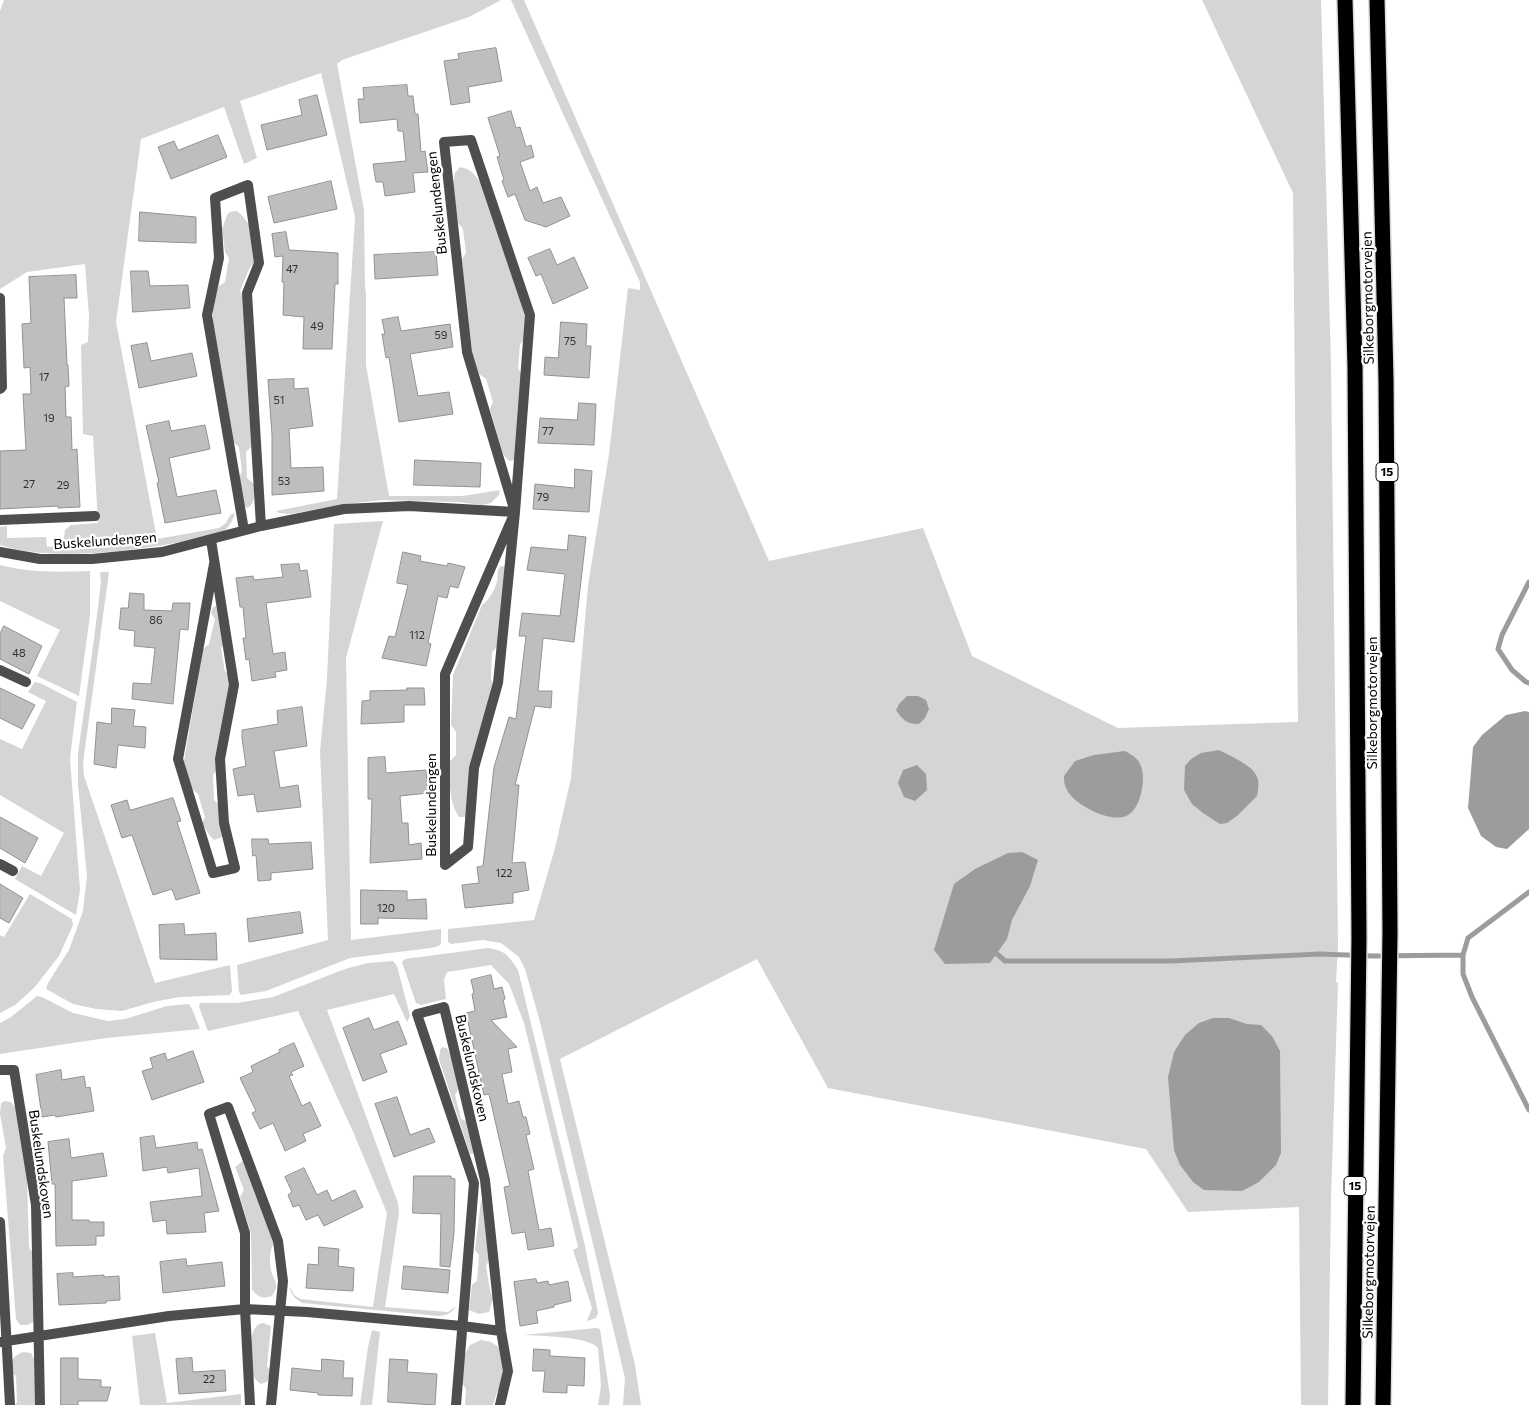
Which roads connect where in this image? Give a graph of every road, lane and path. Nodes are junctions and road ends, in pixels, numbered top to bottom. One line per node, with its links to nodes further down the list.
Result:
1 (1345, 0): 31 (highway, Silkeborgmotorvejen / 15)
2 (1377, 0): 32 (highway, Silkeborgmotorvejen / 15)
3 (0, 298): 4 (street)
4 (0, 390)
5 (515, 512): 5 (street, Buskelundengen); 5 (street, Buskelundengen); 8 (street, Buskelundengen)
6 (95, 516): 7 (street, Buskelundengen)
7 (0, 520)
8 (261, 526): 9 (street, Buskelundengen); 9 (street)
9 (244, 530): 10 (street, Buskelundengen)
10 (211, 540): 11 (street, Buskelundengen); 12 (street)
11 (0, 552)
12 (214, 564): 12 (street)
13 (0, 670): 14 (street)
14 (26, 682)
15 (0, 864): 16 (street)
16 (13, 872)
17 (0, 1070): 23 (street, Buskelundskoven)
18 (0, 1222): 24 (street)
19 (245, 1309): 20 (street); 20 (street); 23 (street); 27 (street)
20 (281, 1310): 21 (street); 28 (street)
21 (462, 1326): 22 (street); 22 (street, Buskelundskoven); 29 (street, Buskelundskoven)
22 (501, 1331): 30 (street, Buskelundskoven)
23 (39, 1335): 24 (street); 26 (street, Buskelundskoven)
24 (3, 1341): 25 (street)
25 (10, 1405)
26 (40, 1405)
27 (250, 1405)
28 (271, 1405)
29 (456, 1405)
30 (500, 1405)
31 (1353, 1405)
32 (1383, 1405)

